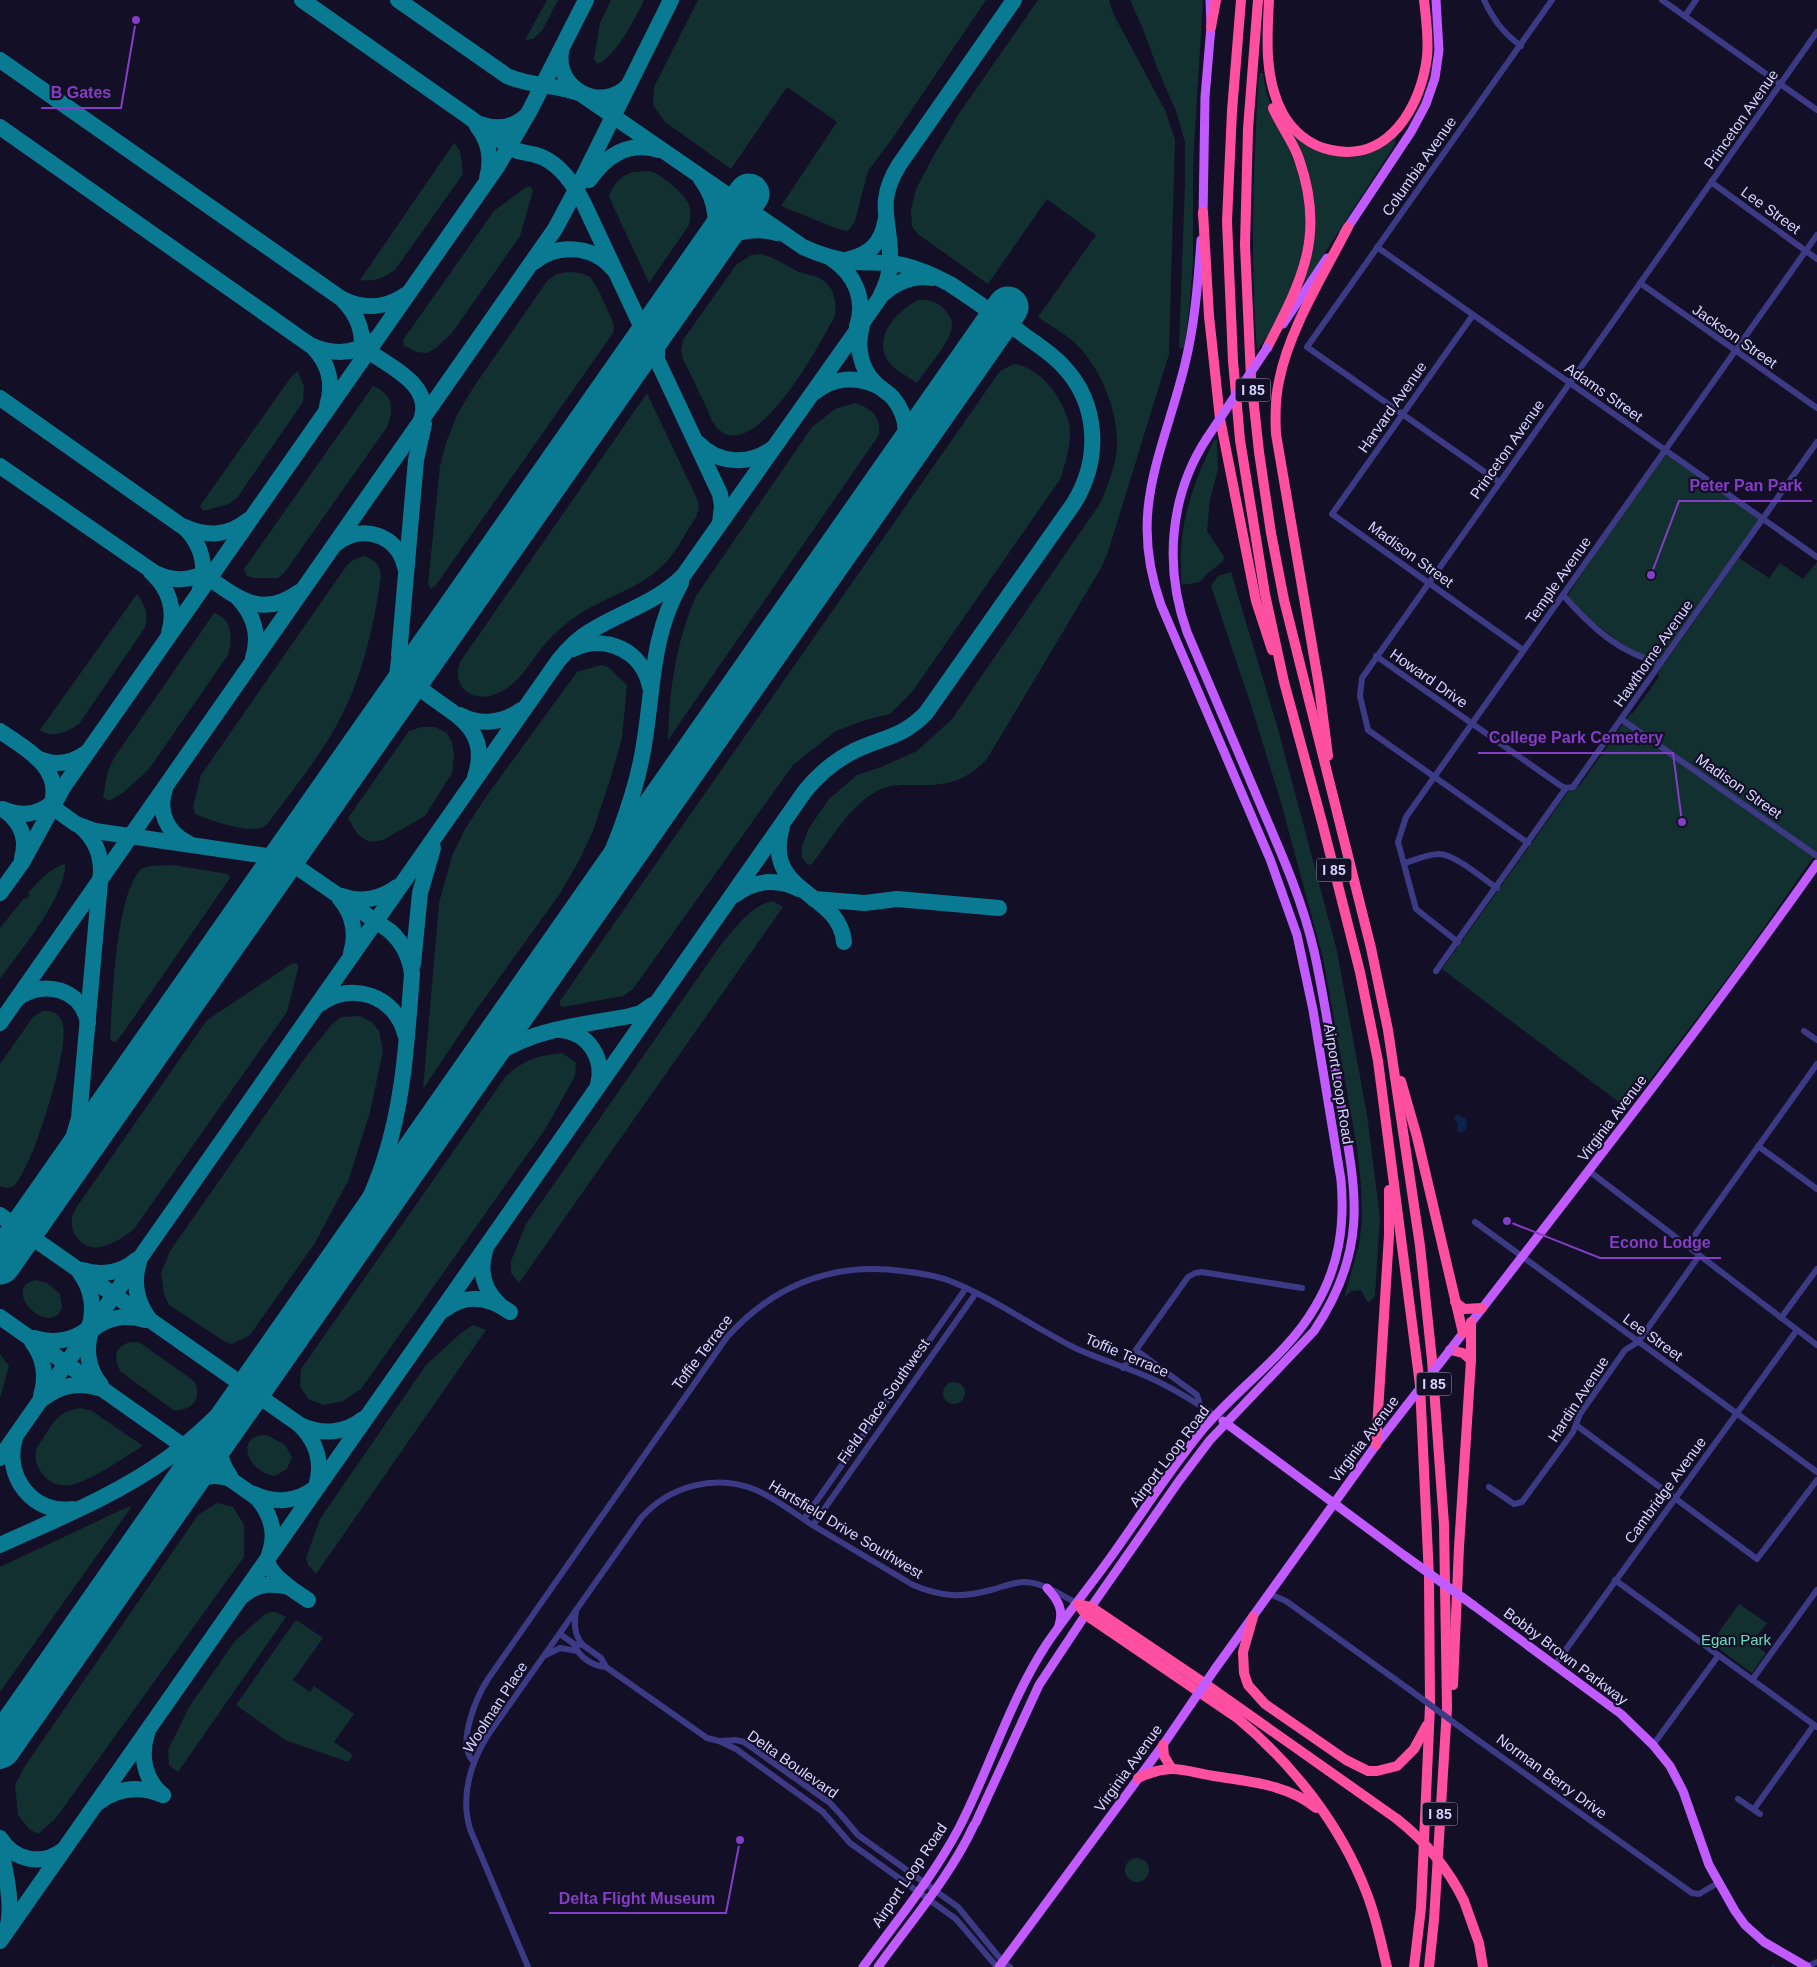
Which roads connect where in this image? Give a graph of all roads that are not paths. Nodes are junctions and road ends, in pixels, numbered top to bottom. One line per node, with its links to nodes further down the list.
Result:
1 (1210, 0): 13 (main road, Airport Loop Road)
2 (1216, 0): 13 (highway)
3 (1240, 0): 44 (highway, I 85)
4 (1258, 0): 47 (highway, I 85)
5 (1269, 0): 15 (highway)
6 (1424, 0): 15 (highway)
7 (1436, 0): 21 (main road, Airport Loop Road)
8 (1484, 0): 16 (street)
9 (1552, 0): 16 (street, Columbia Avenue)
10 (1662, 0): 12 (street)
11 (1696, 0): 12 (street)
12 (1685, 16): 17 (street)
13 (1211, 27): 20 (main road, Airport Loop Road)
14 (1817, 32): 17 (street, Princeton Avenue)
15 (1267, 44): 28 (highway)
16 (1521, 46): 23 (street, Columbia Avenue)
17 (1781, 84): 18 (street); 19 (street, Princeton Avenue)
18 (1817, 110)
19 (1711, 182): 24 (street, Lee Street); 26 (street, Princeton Avenue)
20 (1203, 212): 44 (highway); 91 (main road, Airport Loop Road)
21 (1348, 227): 28 (main road, Airport Loop Road); 47 (highway)
22 (1817, 235): 24 (street, Temple Avenue)
23 (1377, 247): 27 (street, Adams Street); 32 (street, Columbia Avenue)
24 (1806, 251): 25 (street, Lee Street); 29 (street, Temple Avenue)
25 (1817, 259)
26 (1640, 283): 29 (street, Jackson Street); 30 (street, Princeton Avenue)
27 (1473, 315): 30 (street, Adams Street); 32 (street, Harvard Avenue)
28 (1267, 348): 92 (main road, Airport Loop Road, bridge)
29 (1735, 351): 31 (street, Jackson Street); 34 (street, Temple Avenue)
30 (1569, 383): 34 (street, Adams Street); 35 (street, Princeton Avenue)
31 (1817, 408)
32 (1402, 415): 35 (street); 36 (street, Harvard Avenue)
33 (1817, 442): 37 (street, Hawthorne Avenue)
34 (1665, 450): 37 (street, Adams Street); 40 (street, Temple Avenue)
35 (1499, 482): 39 (street, Princeton Avenue)
36 (1332, 514): 39 (street, Madison Street)
37 (1763, 519): 38 (street, Adams Street); 43 (street, Hawthorne Avenue)
38 (1817, 557)
39 (1428, 582): 41 (street, Madison Street); 42 (street, Princeton Avenue)
40 (1563, 595): 41 (street, Temple Avenue); 43 (street)
41 (1523, 650): 46 (street, Temple Avenue)
42 (1376, 656): 46 (street, Howard Drive); 48 (street, Princeton Avenue)
43 (1661, 663): 45 (street, Hawthorne Avenue)
44 (1284, 682): 59 (highway, I 85)
45 (1621, 719): 49 (street, Hawthorne Avenue); 51 (street, Madison Street)
46 (1472, 724): 48 (street, Temple Avenue); 49 (street, Howard Drive)
47 (1328, 772): 60 (highway, I 85)
48 (1433, 777): 50 (street, Princeton Avenue); 52 (street, Temple Avenue)
49 (1566, 788): 50 (street, Hawthorne Avenue)
50 (1528, 843): 54 (street, Hawthorne Avenue)
51 (1817, 856)
52 (1404, 863): 54 (street); 55 (street, Temple Avenue)
53 (1817, 864): 63 (main road, Virginia Avenue)
54 (1497, 888): 55 (street, Hawthorne Avenue)
55 (1458, 942): 56 (street, Hawthorne Avenue)
56 (1436, 971)
57 (1804, 1031): 58 (street)
58 (1817, 1040)
59 (1378, 1060): 95 (highway); 123 (highway, I 85)
60 (1394, 1062): 73 (highway); 122 (highway, I 85)
61 (1817, 1064): 62 (street)
62 (1758, 1146): 64 (street); 66 (street)
63 (1589, 1171): 66 (street); 68 (main road, Virginia Avenue)
64 (1817, 1189)
65 (1475, 1222): 68 (street, Lee Street)
66 (1687, 1246): 67 (street)
67 (1699, 1256): 75 (street); 79 (street, Hardin Avenue)
68 (1522, 1257): 74 (main road, Virginia Avenue); 79 (street, Lee Street)
69 (1817, 1269): 75 (street)
70 (966, 1288): 72 (street, Toffie Terrace); 80 (street, Field Place Southwest); 128 (street, Toffie Terrace)
71 (1302, 1288): 83 (street)
72 (976, 1293): 82 (street, Field Place Southwest); 86 (street, Toffie Terrace)
73 (1455, 1302): 74 (highway); 78 (highway)
74 (1482, 1308): 76 (main road, Virginia Avenue)
75 (1782, 1318): 77 (street)
76 (1471, 1322): 78 (main road, Virginia Avenue); 85 (highway)
77 (1797, 1330): 81 (street); 90 (street, Cambridge Avenue)
78 (1463, 1332): 84 (main road, Virginia Avenue)
79 (1638, 1342): 90 (street, Lee Street); 93 (street, Hardin Avenue)
80 (928, 1343): 82 (street); 87 (street, Field Place Southwest)
81 (1817, 1345)
82 (935, 1349): 88 (street, Field Place Southwest)
83 (1136, 1350): 86 (street); 89 (street)
84 (1450, 1350): 85 (highway); 95 (main road, Virginia Avenue, bridge)
85 (1471, 1360): 122 (highway)
86 (1123, 1368): 89 (street, Toffie Terrace)
87 (898, 1386): 88 (street); 94 (street, Field Place Southwest)
88 (905, 1392): 96 (street, Field Place Southwest)
89 (1200, 1406): 91 (street, Toffie Terrace)
90 (1736, 1413): 97 (street, Lee Street); 100 (street, Cambridge Avenue)
91 (1216, 1416): 92 (main road, Toffie Terrace); 108 (main road, Airport Loop Road)
92 (1226, 1423): 101 (main road, Toffie Terrace); 110 (main road, Airport Loop Road)
93 (1576, 1425): 99 (street, Hardin Avenue); 100 (street)
94 (859, 1440): 96 (street); 102 (street, Field Place Southwest)
95 (1376, 1445): 101 (main road, Virginia Avenue)
96 (867, 1446): 103 (street, Field Place Southwest)
97 (1817, 1472)
98 (1817, 1480): 100 (street)
99 (1488, 1487)
100 (1674, 1498): 104 (street, Cambridge Avenue)
101 (1334, 1504): 107 (main road, Virginia Avenue); 119 (main road, Bobby Brown Parkway, bridge)
102 (804, 1519): 103 (street, Hartsfield Drive Southwest); 109 (street, Hartsfield Drive Southwest)
103 (813, 1525): 105 (street, Hartsfield Drive Southwest)
104 (1614, 1580): 117 (street); 119 (street, Cambridge Avenue)
105 (1047, 1588): 108 (street); 112 (main road)
106 (1817, 1590): 121 (street)
107 (1270, 1594): 111 (main road, Virginia Avenue); 136 (street, Norman Berry Drive, bridge)
108 (1078, 1604): 110 (highway); 112 (main road, Airport Loop Road)
109 (577, 1610): 113 (street, Hartsfield Drive Southwest); 115 (street)
110 (1089, 1611): 133 (highway); 137 (main road, Airport Loop Road); 148 (highway, bridge)
111 (1253, 1617): 123 (highway); 127 (main road, Virginia Avenue, bridge)
112 (1058, 1629): 135 (main road, Airport Loop Road)
113 (560, 1634): 114 (street); 118 (street, Woolman Place)
114 (574, 1644): 115 (street); 116 (street, Delta Boulevard)
115 (583, 1645): 120 (street, Delta Boulevard)
116 (577, 1651): 118 (street); 120 (street, Delta Boulevard)
117 (1718, 1656): 121 (street); 126 (street)
118 (543, 1657): 128 (street, Woolman Place)
119 (1554, 1666): 126 (main road, Bobby Brown Parkway)
120 (606, 1667): 125 (street, Delta Boulevard)
121 (1752, 1680): 124 (street)
122 (1447, 1708): 147 (highway, I 85)
123 (1429, 1719): 146 (highway, I 85)
124 (1816, 1726): 132 (street)
125 (719, 1741): 135 (street, Delta Boulevard); 138 (street, Delta Boulevard)
126 (1653, 1744): 136 (main road, Bobby Brown Parkway)
127 (1162, 1745): 129 (highway); 130 (main road, Virginia Avenue)
128 (473, 1761): 142 (street, Woolman Place)
129 (1172, 1769): 130 (highway); 133 (highway)
130 (1138, 1778): 141 (main road, Virginia Avenue)
131 (1738, 1799): 132 (street)
132 (1754, 1809): 134 (street)
133 (1323, 1813): 145 (highway)
134 (1760, 1814)
135 (924, 1882): 137 (street, Delta Boulevard); 138 (main road, Airport Loop Road)
136 (1718, 1884): 149 (main road)
137 (936, 1890): 139 (main road, Airport Loop Road); 141 (street, Delta Boulevard)
138 (918, 1891): 139 (street, Delta Boulevard); 143 (main road, Airport Loop Road)
139 (929, 1899): 141 (street, Delta Boulevard); 144 (main road, Airport Loop Road)
140 (1817, 1962): 149 (street)
141 (1002, 1966)
142 (528, 1967)
143 (862, 1967)
144 (878, 1967)
145 (1387, 1967)
146 (1414, 1967)
147 (1429, 1967)
148 (1483, 1967)
149 (1806, 1967)

